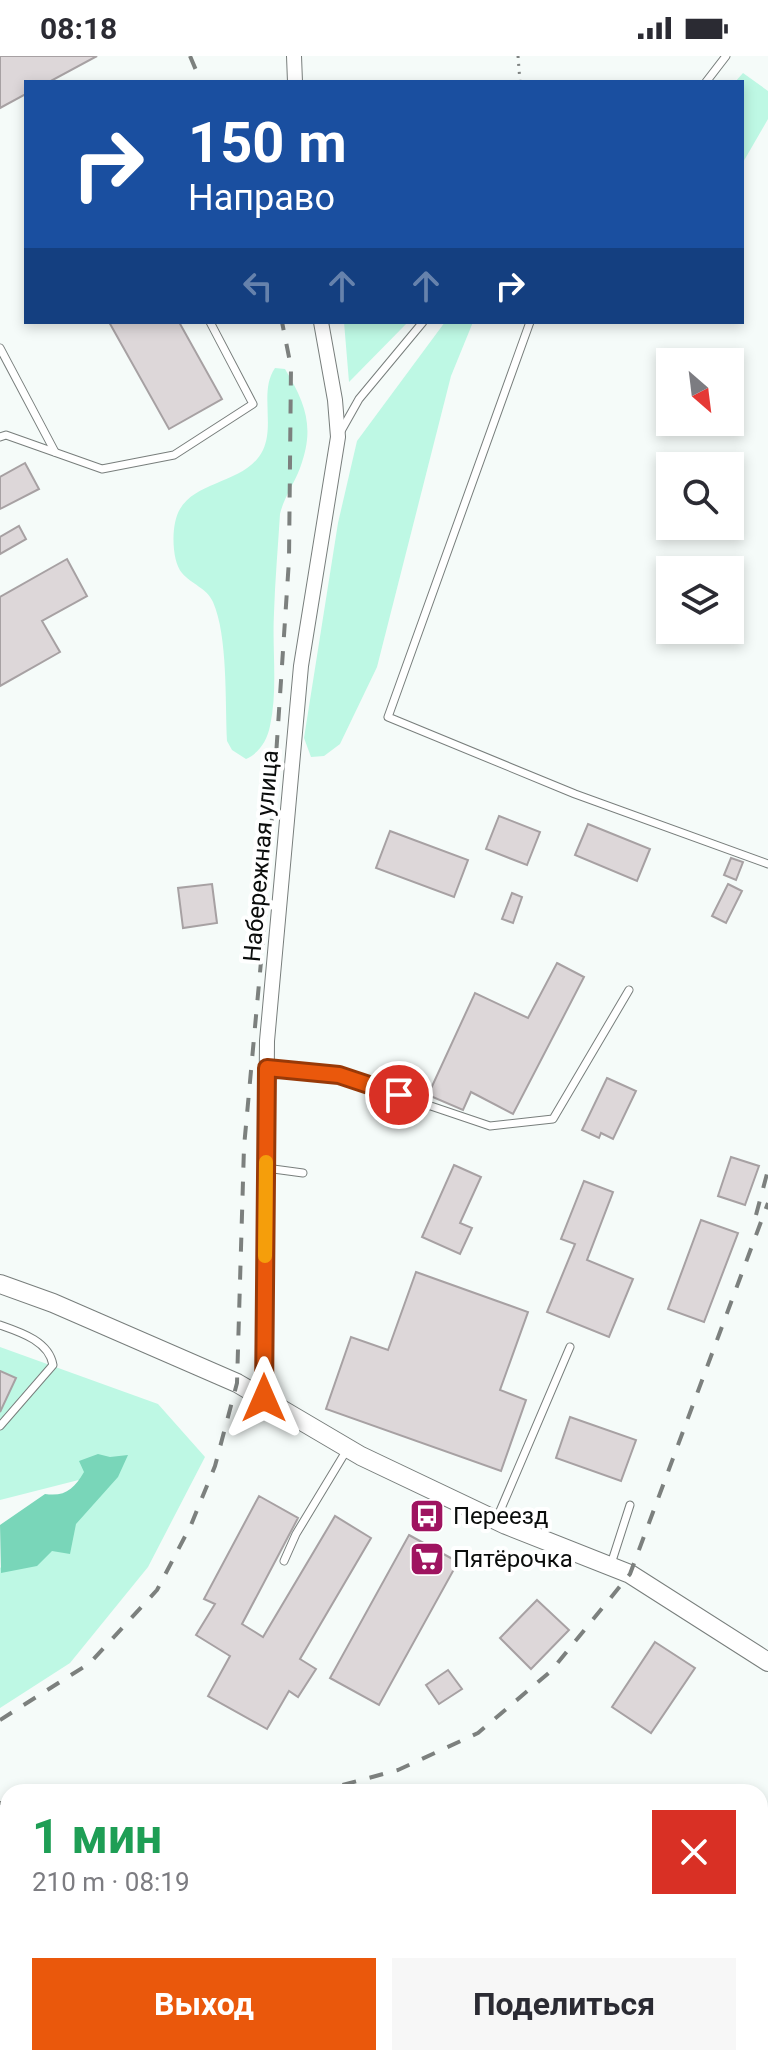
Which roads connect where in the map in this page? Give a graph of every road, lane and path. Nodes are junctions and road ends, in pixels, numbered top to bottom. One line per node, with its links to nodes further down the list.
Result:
1 (294, 56): 4 (street)
2 (518, 56): 5 (path)
3 (726, 56): 6 (lane)
4 (295, 80)
5 (520, 80)
6 (708, 80)
7 (211, 324): 14 (lane)
8 (321, 324): 13 (street, Набережная улица)
9 (421, 324): 13 (lane)
10 (529, 324): 15 (lane)
11 (0, 348): 14 (lane)
12 (0, 437): 14 (lane)
13 (338, 437): 17 (street, Набережная улица)
14 (55, 452)
15 (768, 864)
16 (629, 990): 17 (lane)
17 (267, 1068): 18 (street, Набережная улица)
18 (266, 1168): 19 (lane); 23 (street, Набережная улица)
19 (303, 1173)
20 (0, 1284): 23 (street)
21 (0, 1325): 24 (lane)
22 (570, 1347): 27 (lane)
23 (264, 1398): 25 (street)
24 (0, 1426)
25 (348, 1448): 27 (street); 28 (lane)
26 (630, 1505): 29 (lane)
27 (496, 1520): 29 (street)
28 (284, 1561)
29 (610, 1566): 30 (street)
30 (768, 1662)

